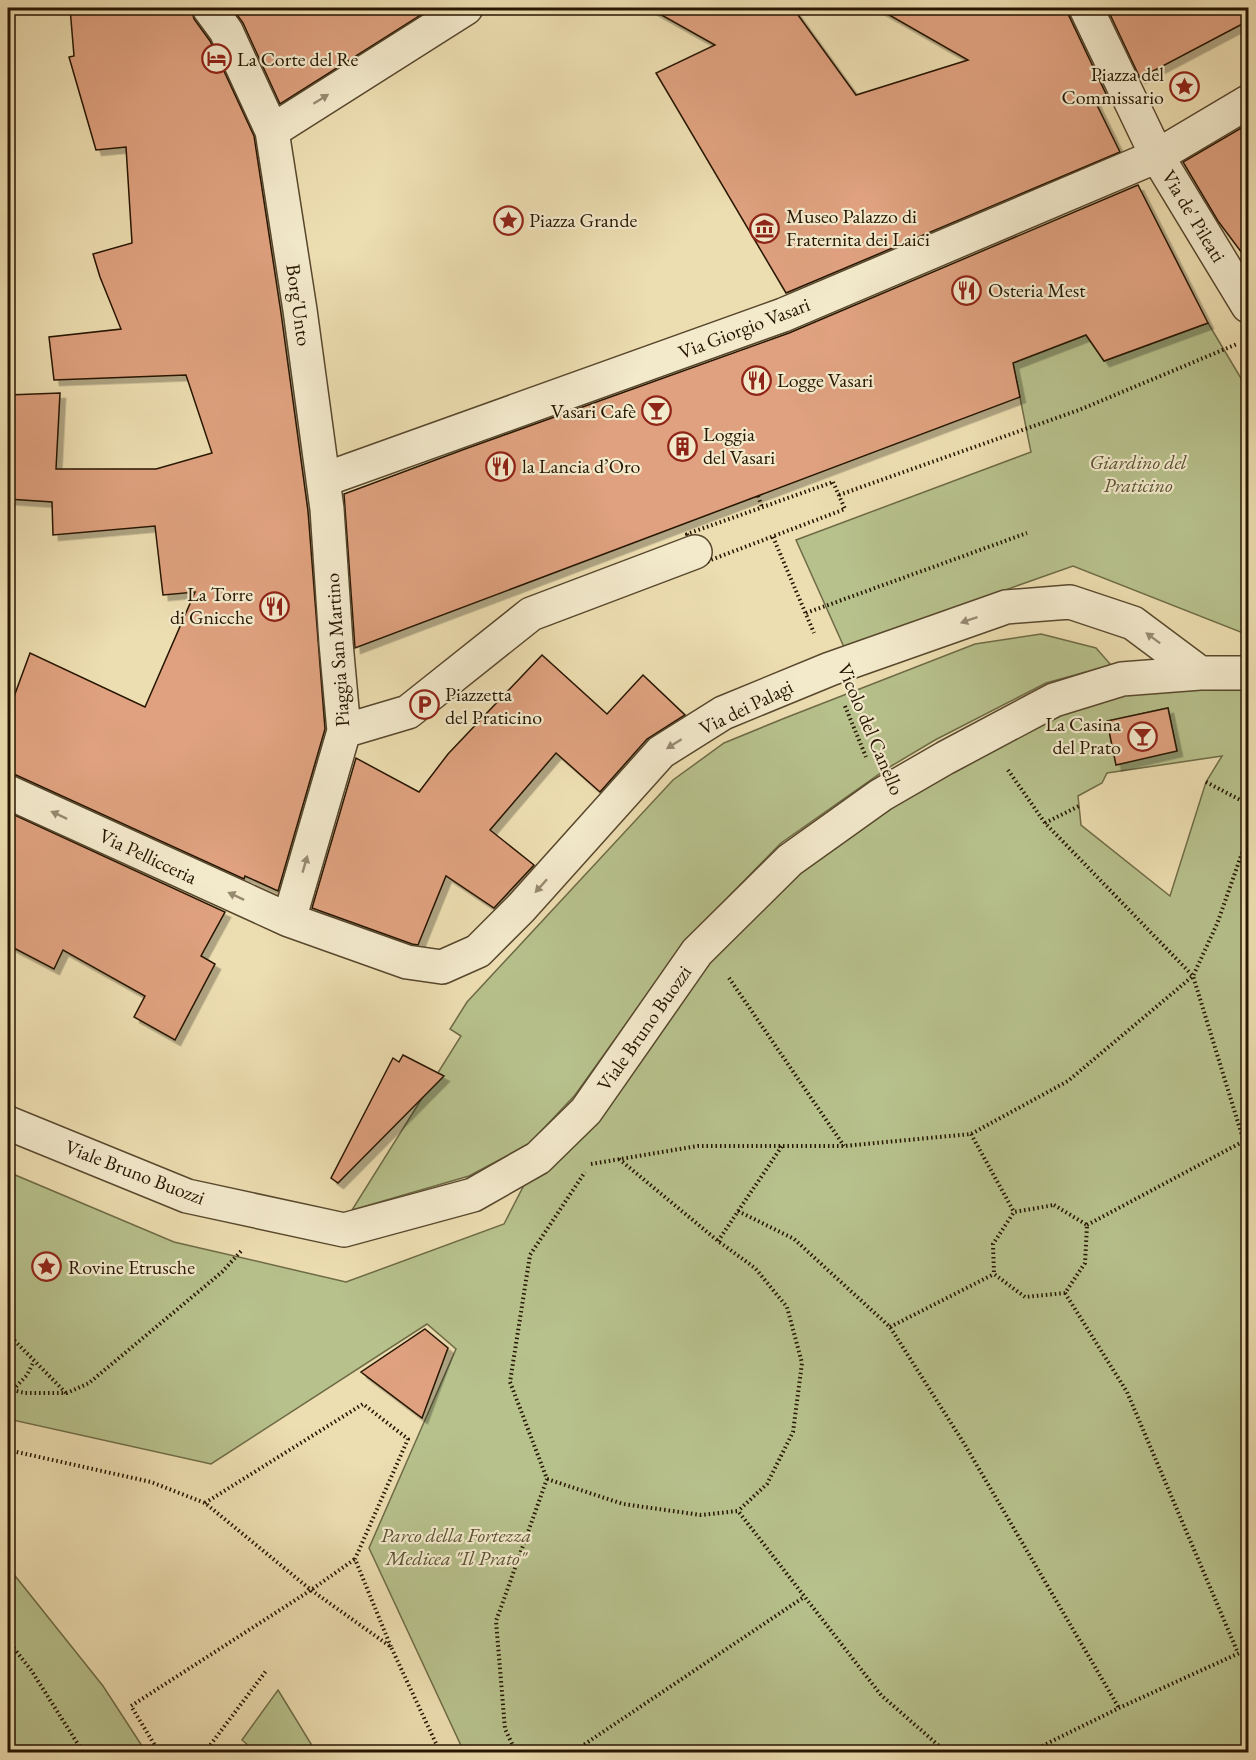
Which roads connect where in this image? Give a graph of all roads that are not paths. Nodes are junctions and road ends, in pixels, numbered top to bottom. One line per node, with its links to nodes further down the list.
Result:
1 (209, 8): 5 (street, Borg'Unto)
2 (466, 8): 5 (street, one-way to 2)
3 (1086, 8): 6 (street, Via de' Pileati)
4 (1248, 102): 6 (street, Via Giorgio Vasari)
5 (272, 131): 8 (street, Borg'Unto)
6 (1157, 156): 7 (street, Via de' Pileati); 8 (street, Via Giorgio Vasari)
7 (1248, 306)
8 (323, 480): 12 (street, Piaggia San Martino)
9 (695, 552): 12 (street)
10 (1200, 673): 11 (street, Viale Bruno Buozzi); 14 (street, Via dei Palagi, one-way to 14); 15 (street, Viale Bruno Buozzi)
11 (1248, 673)
12 (344, 731): 14 (street, Piaggia San Martino, one-way to 12)
13 (8, 792): 14 (street, Via Pellicceria, one-way to 13)
14 (289, 920)
15 (8, 1123)

